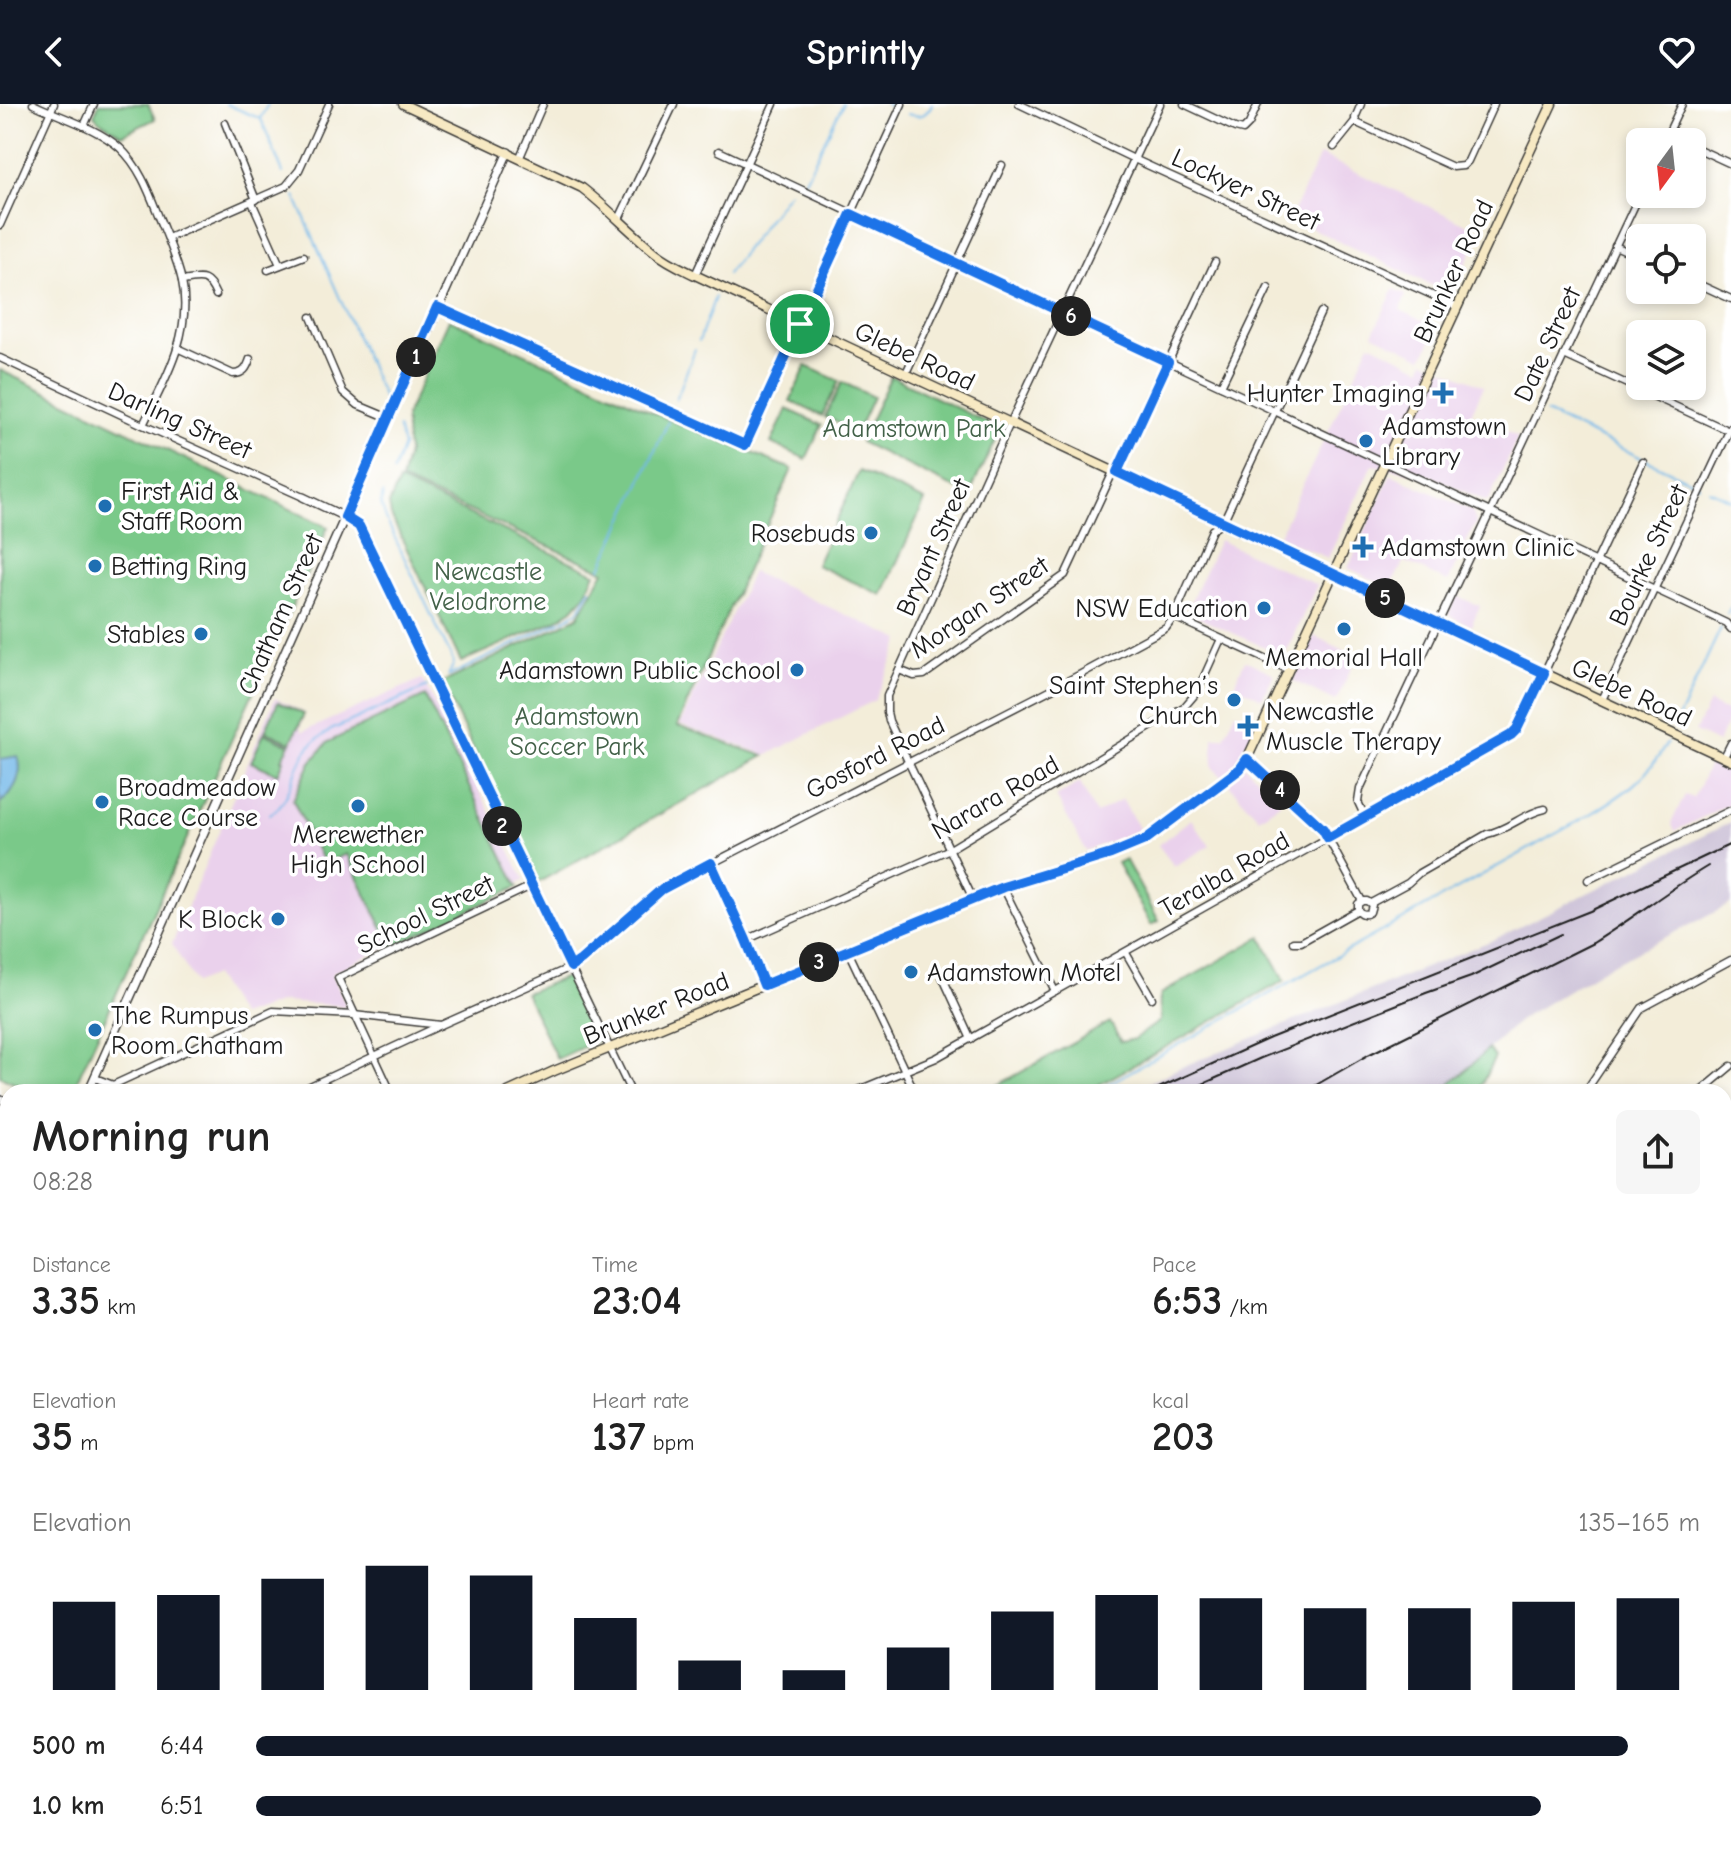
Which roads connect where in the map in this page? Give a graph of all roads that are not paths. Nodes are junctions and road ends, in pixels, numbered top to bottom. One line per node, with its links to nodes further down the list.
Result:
1 (33, 104): 19 (street)
2 (54, 104): 19 (street)
3 (94, 104): 22 (street)
4 (329, 104): 33 (street)
5 (403, 104): 26 (main road, Glebe Road)
6 (543, 104): 28 (street)
7 (674, 104): 36 (street)
8 (774, 104): 30 (street)
9 (902, 104): 35 (street)
10 (1019, 104): 29 (street, Lockyer Street)
11 (1160, 104): 29 (street, Bryant Street)
12 (1184, 104): 13 (street)
13 (1258, 104)
14 (1361, 104): 20 (street)
15 (1494, 104): 20 (street)
16 (1552, 104): 53 (main road, Brunker Road)
17 (1672, 104): 18 (street)
18 (1681, 106): 23 (street)
19 (51, 112): 22 (street); 37 (street)
20 (1355, 121): 24 (street)
21 (225, 123): 33 (street)
22 (84, 126): 38 (street)
23 (1671, 128)
24 (1334, 147)
25 (719, 151): 30 (street)
26 (508, 152): 28 (main road, Glebe Road); 52 (street, Chatham Street)
27 (1706, 152): 31 (street)
28 (520, 157): 36 (main road, Glebe Road)
29 (1134, 159): 53 (street, Lockyer Street); 54 (street, Bryant Street)
30 (746, 164): 35 (street); 46 (street)
31 (1731, 164)
32 (1002, 165): 43 (street)
33 (254, 201): 38 (street); 44 (street)
34 (1633, 208): 39 (street, Date Street)
35 (851, 214): 43 (street); 57 (street)
36 (619, 219): 46 (main road, Glebe Road)
37 (0, 225)
38 (168, 238): 47 (street)
39 (1615, 246): 40 (street); 59 (street, Date Street)
40 (1626, 251)
41 (304, 256): 44 (street)
42 (1215, 262): 62 (street, Morgan Street)
43 (957, 263): 54 (street); 63 (street)
44 (280, 265): 45 (street)
45 (268, 270)
46 (695, 275): 57 (main road, Glebe Road)
47 (182, 281): 50 (street); 58 (street)
48 (1706, 287): 51 (street)
49 (1268, 288): 64 (street)
50 (216, 295)
51 (1731, 299)
52 (437, 307): 57 (street); 66 (street, Chatham Street)
53 (1458, 307): 70 (main road, Brunker Road)
54 (1062, 312): 62 (street); 67 (street, Bryant Street)
55 (1321, 312): 65 (street, Gosford Road)
56 (311, 317): 66 (street)
57 (800, 324): 63 (main road, Glebe Road)
58 (177, 348): 61 (street); 68 (street)
59 (1564, 355): 69 (street); 74 (street, Date Street)
60 (0, 358): 68 (street, Darling Street)
61 (250, 359)
62 (1168, 362): 64 (street); 72 (street, Morgan Street)
63 (906, 373): 67 (main road, Glebe Road)
64 (1221, 386): 65 (street)
65 (1274, 411): 70 (street); 76 (street, Gosford Road)
66 (389, 418): 75 (street, Chatham Street)
67 (1011, 423): 72 (main road, Glebe Road); 84 (street, Bryant Street)
68 (143, 425): 73 (street, Darling Street)
69 (1730, 429): 79 (street, Bourke Street)
70 (1385, 462): 74 (street); 78 (main road, Brunker Road)
71 (1643, 462): 77 (street, Teralba Road)
72 (1115, 471): 76 (main road, Glebe Road); 84 (street, Morgan Street)
73 (303, 497): 75 (street, Darling Street)
74 (1490, 513): 77 (street); 81 (street, Date Street)
75 (345, 517): 99 (street); 122 (street, Chatham Street)
76 (1223, 522): 78 (main road, Glebe Road); 80 (street, Gosford Road)
77 (1596, 562): 79 (street); 86 (street, Teralba Road)
78 (1334, 574): 81 (main road, Glebe Road); 85 (main road, Brunker Road)
79 (1654, 589): 82 (street); 87 (street, Bourke Street)
80 (1174, 617): 83 (street); 91 (street, Gosford Road)
81 (1438, 623): 86 (main road, Glebe Road); 94 (street, Date Street)
82 (1731, 629)
83 (1221, 639): 85 (street); 96 (street, Narara Road)
84 (899, 670): 91 (street, Bryant Street)
85 (1289, 670): 89 (main road, Brunker Road)
86 (1544, 673): 87 (main road, Glebe Road); 94 (street, Teralba Road)
87 (1602, 700): 90 (main road, Glebe Road)
88 (1731, 743): 90 (street)
89 (1247, 759): 95 (street); 100 (main road, Brunker Road)
90 (1728, 759)
91 (908, 762): 96 (street); 97 (street, Gosford Road)
92 (1545, 809): 103 (street)
93 (1731, 810): 98 (street)
94 (1365, 817): 95 (street, Teralba Road)
95 (1328, 838): 102 (street); 108 (street, Teralba Road)
96 (950, 849): 101 (street); 105 (street, Narara Road)
97 (711, 863): 105 (street); 110 (street, Gosford Road)
98 (1588, 880)
99 (531, 886): 110 (street); 115 (street, School Street)
100 (1003, 887): 101 (main road, Brunker Road); 113 (street)
101 (973, 899): 107 (main road, Brunker Road)
102 (1362, 901): 103 (street); 104 (street)
103 (1371, 903): 104 (street)
104 (1358, 910): 106 (street)
105 (746, 940): 112 (street)
106 (1293, 942)
107 (848, 951): 112 (main road, Brunker Road); 121 (street)
108 (1126, 953): 113 (street, Teralba Road); 114 (street)
109 (1731, 960): 132 (street)
110 (571, 967): 116 (street, Gosford Road); 118 (street)
111 (942, 976): 117 (street)
112 (764, 985): 118 (main road, Brunker Road)
113 (1055, 991): 117 (street, Teralba Road)
114 (1152, 998)
115 (354, 1015): 116 (street); 119 (street); 125 (street)
116 (441, 1025): 119 (street, Gosford Road)
117 (971, 1039): 121 (street, Teralba Road)
118 (610, 1048): 128 (main road, Brunker Road); 129 (street)
119 (374, 1057): 126 (street, Gosford Road); 127 (street)
120 (1731, 1066): 133 (street)
121 (905, 1071): 130 (street, Teralba Road); 131 (street)
122 (95, 1078): 123 (street, Chatham Street); 124 (street)
123 (92, 1084)
124 (110, 1084)
125 (115, 1084)
126 (315, 1084)
127 (387, 1084)
128 (527, 1084)
129 (627, 1084)
130 (873, 1084)
131 (911, 1084)
132 (1590, 1084)
133 (1710, 1084)

